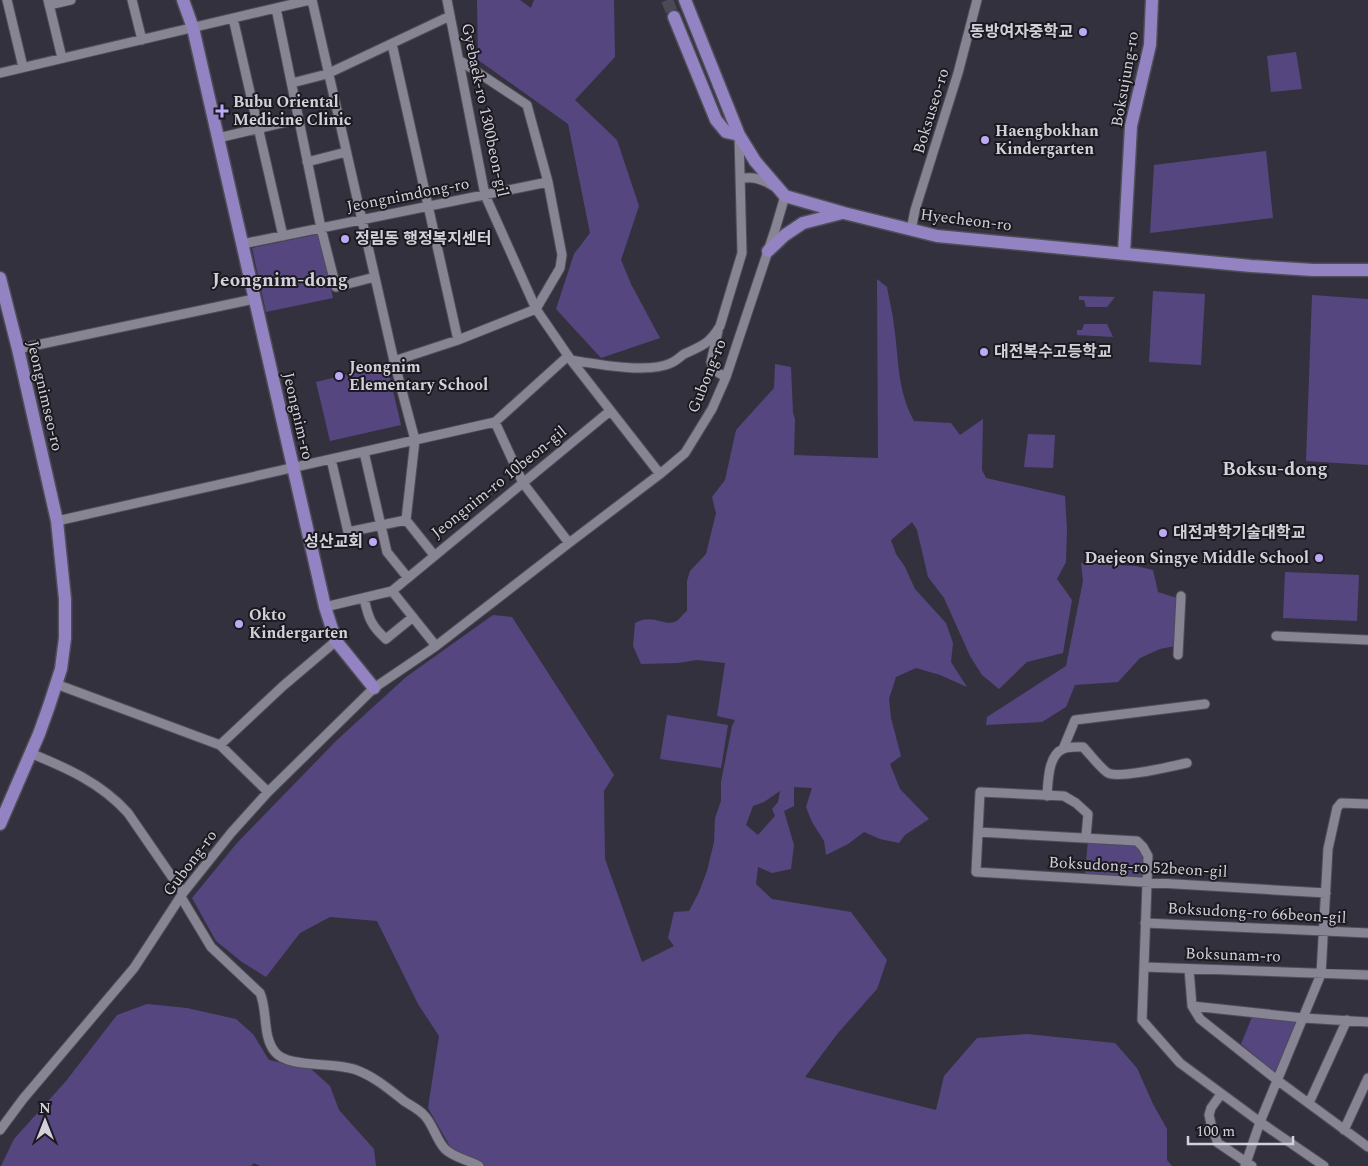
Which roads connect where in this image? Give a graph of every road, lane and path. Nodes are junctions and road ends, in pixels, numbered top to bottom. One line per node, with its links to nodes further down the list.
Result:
1 (7, 0): 20 (street)
2 (71, 0): 10 (street)
3 (132, 0): 16 (street)
4 (183, 0): 15 (main road, Jeongnim-ro)
5 (311, 0): 11 (street); 22 (street)
6 (448, 0): 12 (street, Gyebaek-ro 1300beon-gil)
7 (685, 0): 26 (main road)
8 (977, 0): 38 (street, Boksuseo-ro)
9 (1152, 0): 42 (main road, Boksujung-ro)
10 (49, 3): 18 (street)
11 (276, 8): 14 (street); 23 (street)
12 (450, 16): 17 (street); 19 (street, Gyebaek-ro 1300beon-gil)
13 (674, 17): 26 (main road)
14 (233, 18): 15 (street); 25 (street)
15 (193, 28): 16 (street); 27 (main road, Jeongnim-ro)
16 (142, 40): 18 (street)
17 (392, 44): 22 (street); 34 (street)
18 (62, 58): 20 (street)
19 (459, 60): 31 (street); 33 (street, Gyebaek-ro 1300beon-gil)
20 (23, 67): 21 (street)
21 (0, 73)
22 (328, 74): 23 (street); 28 (street)
23 (292, 83): 24 (street)
24 (299, 119): 25 (street); 29 (street)
25 (259, 128): 27 (street); 39 (street)
26 (739, 135): 30 (street); 32 (main road)
27 (218, 138): 40 (main road, Jeongnim-ro)
28 (346, 152): 29 (street); 36 (street)
29 (308, 162): 37 (street)
30 (740, 179): 32 (street); 48 (street)
31 (548, 182): 33 (street, Jeongnimdong-ro); 47 (street)
32 (781, 192): 35 (main road, Hyecheon-ro); 41 (street, Gubong-ro)
33 (485, 195): 34 (street, Jeongnimdong-ro); 47 (street, Gyebaek-ro 1300beon-gil)
34 (428, 206): 36 (street, Jeongnimdong-ro); 49 (street)
35 (844, 213): 38 (main road, Hyecheon-ro); 41 (main road)
36 (361, 220): 37 (street, Jeongnimdong-ro); 44 (street)
37 (321, 228): 39 (street, Jeongnimdong-ro); 44 (street)
38 (911, 230): 42 (main road, Hyecheon-ro)
39 (283, 236): 40 (street, Jeongnimdong-ro)
40 (242, 244): 46 (main road, Jeongnim-ro)
41 (768, 251): 53 (street, Gubong-ro)
42 (1124, 253): 43 (main road, Hyecheon-ro)
43 (1368, 270)
44 (375, 277): 52 (street)
45 (0, 278): 50 (main road, Jeongnimseo-ro)
46 (254, 299): 50 (street); 59 (main road, Jeongnim-ro)
47 (536, 309): 49 (street); 51 (street, Gyebaek-ro 1300beon-gil)
48 (720, 326): 51 (street); 53 (street)
49 (458, 340): 52 (street)
50 (18, 349): 63 (main road, Jeongnimseo-ro)
51 (570, 358): 54 (street, Gyebaek-ro 1300beon-gil); 55 (street)
52 (394, 361): 56 (street)
53 (726, 376): 60 (street, Gubong-ro)
54 (610, 411): 60 (street, Gyebaek-ro 1300beon-gil); 61 (street, Jeongnim-ro 10beon-gil)
55 (495, 422): 56 (street); 61 (street)
56 (415, 440): 57 (street); 62 (street)
57 (364, 452): 58 (street); 64 (street)
58 (331, 459): 59 (street); 64 (street)
59 (293, 468): 63 (street); 71 (main road, Jeongnim-ro)
60 (660, 474): 65 (street, Gubong-ro)
61 (523, 483): 65 (street); 66 (street, Jeongnim-ro 10beon-gil)
62 (406, 520): 64 (street); 66 (street)
63 (57, 521): 78 (main road, Jeongnimseo-ro)
64 (381, 525): 67 (street)
65 (569, 543): 76 (street, Gubong-ro)
66 (434, 555): 67 (street, Jeongnim-ro 10beon-gil)
67 (408, 578): 68 (street, Jeongnim-ro 10beon-gil)
68 (392, 591): 70 (street, Jeongnim-ro 10beon-gil); 72 (street)
69 (1181, 596): 77 (street)
70 (364, 598): 71 (street, Jeongnim-ro 10beon-gil); 72 (street)
71 (325, 606): 75 (main road, Jeongnim-ro)
72 (413, 617): 76 (street)
73 (1276, 636): 74 (street)
74 (1368, 640)
75 (336, 641): 79 (main road, Jeongnim-ro); 81 (street)
76 (436, 646): 79 (street, Gubong-ro)
77 (1178, 654)
78 (56, 684): 81 (street); 83 (main road, Jeongnimseo-ro)
79 (374, 688): 85 (street, Gubong-ro)
80 (1205, 704): 82 (street)
81 (220, 746): 85 (street)
82 (1064, 748): 84 (street); 86 (street)
83 (30, 753): 88 (main road, Jeongnimseo-ro); 93 (street)
84 (1187, 763)
85 (268, 792): 93 (street, Gubong-ro)
86 (1047, 796): 89 (street, Boksudong-ro 52beon-gil); 90 (street, Boksudong-ro 52beon-gil)
87 (1368, 804): 92 (street)
88 (0, 824)
89 (978, 832): 90 (street); 91 (street, Boksudong-ro 52beon-gil)
90 (1086, 837): 91 (street)
91 (1147, 883): 92 (street, Boksudong-ro 52beon-gil); 94 (street)
92 (1326, 893): 95 (street)
93 (182, 895): 110 (street, Gubong-ro); 114 (street)
94 (1145, 923): 95 (street, Boksudong-ro 66beon-gil); 97 (street)
95 (1324, 932): 96 (street, Boksudong-ro 66beon-gil); 99 (street)
96 (1368, 932)
97 (1144, 967): 98 (street, Boksunam-ro); 107 (street)
98 (1189, 969): 99 (street, Boksunam-ro); 101 (street)
99 (1322, 974): 100 (street, Boksunam-ro); 102 (street)
100 (1368, 975)
101 (1192, 1006): 102 (street); 106 (street)
102 (1303, 1018): 103 (street); 106 (street)
103 (1347, 1020): 104 (street); 108 (street)
104 (1368, 1022)
105 (1368, 1078): 111 (street)
106 (1277, 1080): 108 (street); 109 (street)
107 (1221, 1094): 109 (street); 113 (street)
108 (1309, 1103): 111 (street)
109 (1260, 1122): 113 (street); 115 (street)
110 (0, 1130)
111 (1344, 1130): 112 (street)
112 (1368, 1147)
113 (1248, 1165)
114 (480, 1166)
115 (1324, 1166)

